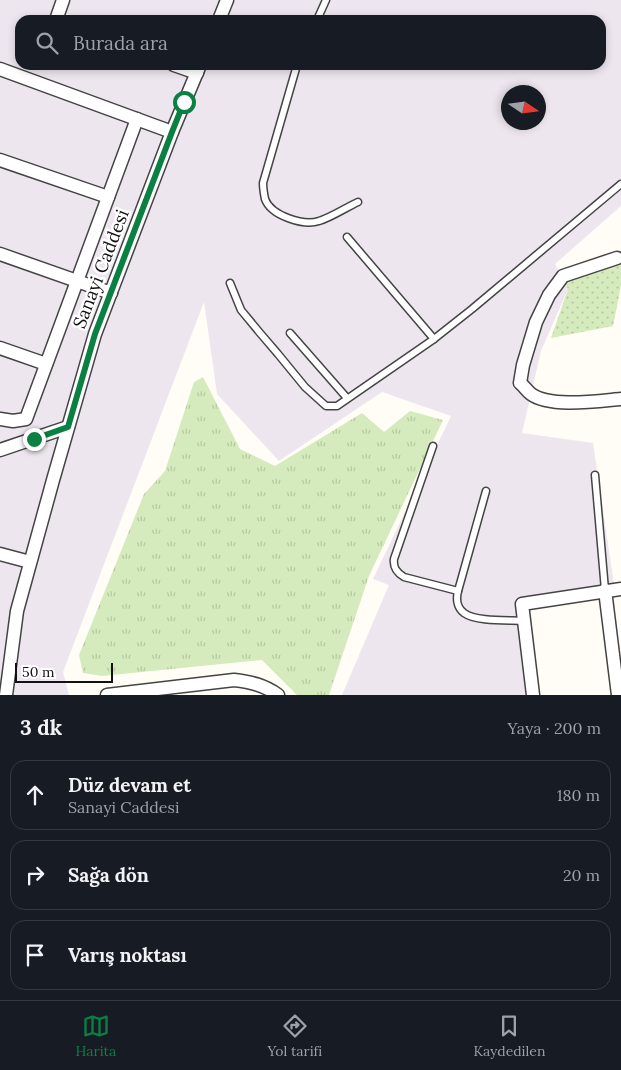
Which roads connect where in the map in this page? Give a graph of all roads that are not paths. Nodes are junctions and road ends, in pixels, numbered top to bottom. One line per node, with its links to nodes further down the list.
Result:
1 (63, 0): 4 (street)
2 (326, 0): 6 (lane)
3 (223, 1): 5 (street)
4 (58, 15)
5 (220, 15)
6 (319, 15)
7 (0, 69): 10 (street)
8 (198, 70): 11 (street, Sanayi Caddesi)
9 (296, 70): 15 (lane)
10 (136, 119): 11 (street); 14 (street)
11 (172, 132): 21 (street, Sanayi Caddesi)
12 (0, 160): 14 (street)
13 (621, 184): 23 (lane)
14 (108, 197): 19 (street)
15 (358, 202)
16 (347, 237): 23 (lane)
17 (0, 254): 19 (street)
18 (617, 258): 27 (street)
19 (77, 281): 21 (street); 25 (street)
20 (230, 283): 26 (lane)
21 (111, 293): 29 (street, Sanayi Caddesi)
22 (290, 333): 26 (lane)
23 (434, 339): 26 (lane)
24 (0, 348): 25 (street)
25 (46, 364): 28 (street)
26 (347, 398)
27 (621, 399)
28 (0, 419)
29 (68, 427): 31 (street); 35 (street, Sanayi Caddesi)
30 (433, 446): 38 (lane)
31 (0, 450)
32 (595, 475): 37 (lane)
33 (486, 492): 38 (lane)
34 (0, 554): 35 (street)
35 (30, 562): 40 (street, Sanayi Caddesi)
36 (621, 589): 37 (street)
37 (605, 590): 39 (street); 44 (street)
38 (458, 591): 39 (lane)
39 (524, 621): 43 (street)
40 (6, 695)
41 (107, 695): 42 (street)
42 (278, 695)
43 (533, 695)
44 (618, 695)

